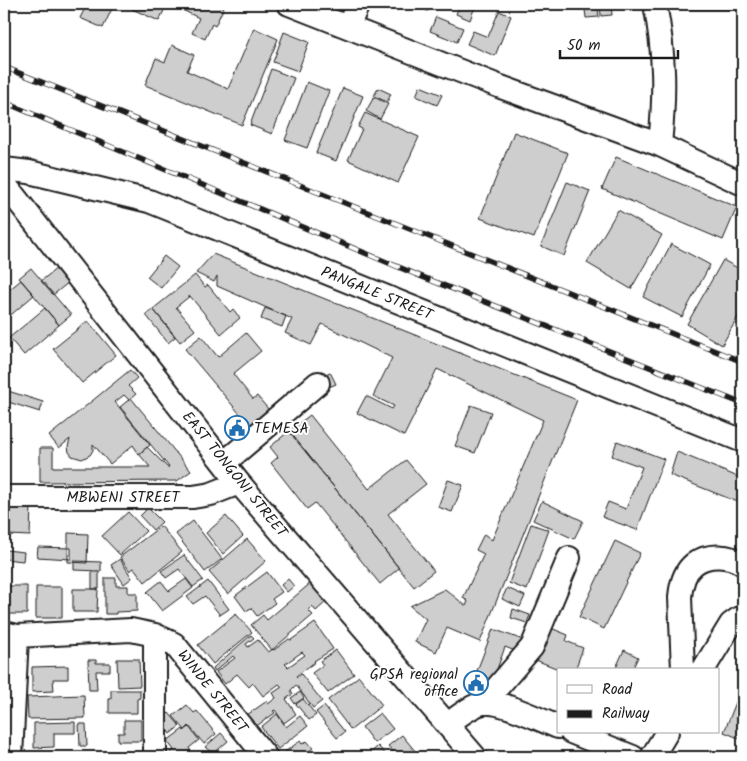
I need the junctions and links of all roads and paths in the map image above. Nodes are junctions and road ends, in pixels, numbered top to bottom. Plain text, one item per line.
1 (289, 4) edge
2 (358, 4) edge
3 (655, 4) edge
4 (669, 4) edge
5 (348, 27) junction
6 (661, 34) junction
7 (660, 145) junction
8 (4, 169) edge
9 (4, 183) edge
10 (743, 184) edge
11 (318, 383) dead end
12 (743, 441) edge
13 (224, 463) junction
14 (239, 483) junction
15 (4, 497) edge
16 (569, 558) dead end
17 (743, 564) edge
18 (743, 618) edge
19 (11, 634) edge
20 (155, 634) junction
21 (683, 668) edge
22 (704, 668) edge
23 (484, 703) junction
24 (448, 724) junction
25 (557, 727) edge
26 (576, 734) edge
27 (666, 734) edge
28 (12, 757) edge
29 (155, 757) edge
30 (266, 757) edge
31 (475, 757) edge
32 (633, 757) edge
33 (652, 757) edge

1 - 5 street
2 - 5 street
3 - 6 street
4 - 6 street
5 - 7 street
6 - 7 street
7 - 10 street
8 - 12 street, PANGALE STREET
9 - 13 street, EAST TONGONI STREET
11 - 13 street
13 - 14 street, EAST TONGONI STREET
14 - 15 street, MBWENI STREET
14 - 24 street, EAST TONGONI STREET
16 - 23 street
17 - 21 street
18 - 22 street
19 - 20 street, WINDE STREET
19 - 28 street
20 - 29 street
20 - 30 street, WINDE STREET
23 - 24 street
23 - 25 street
24 - 31 street, EAST TONGONI STREET
26 - 32 street
27 - 33 street

